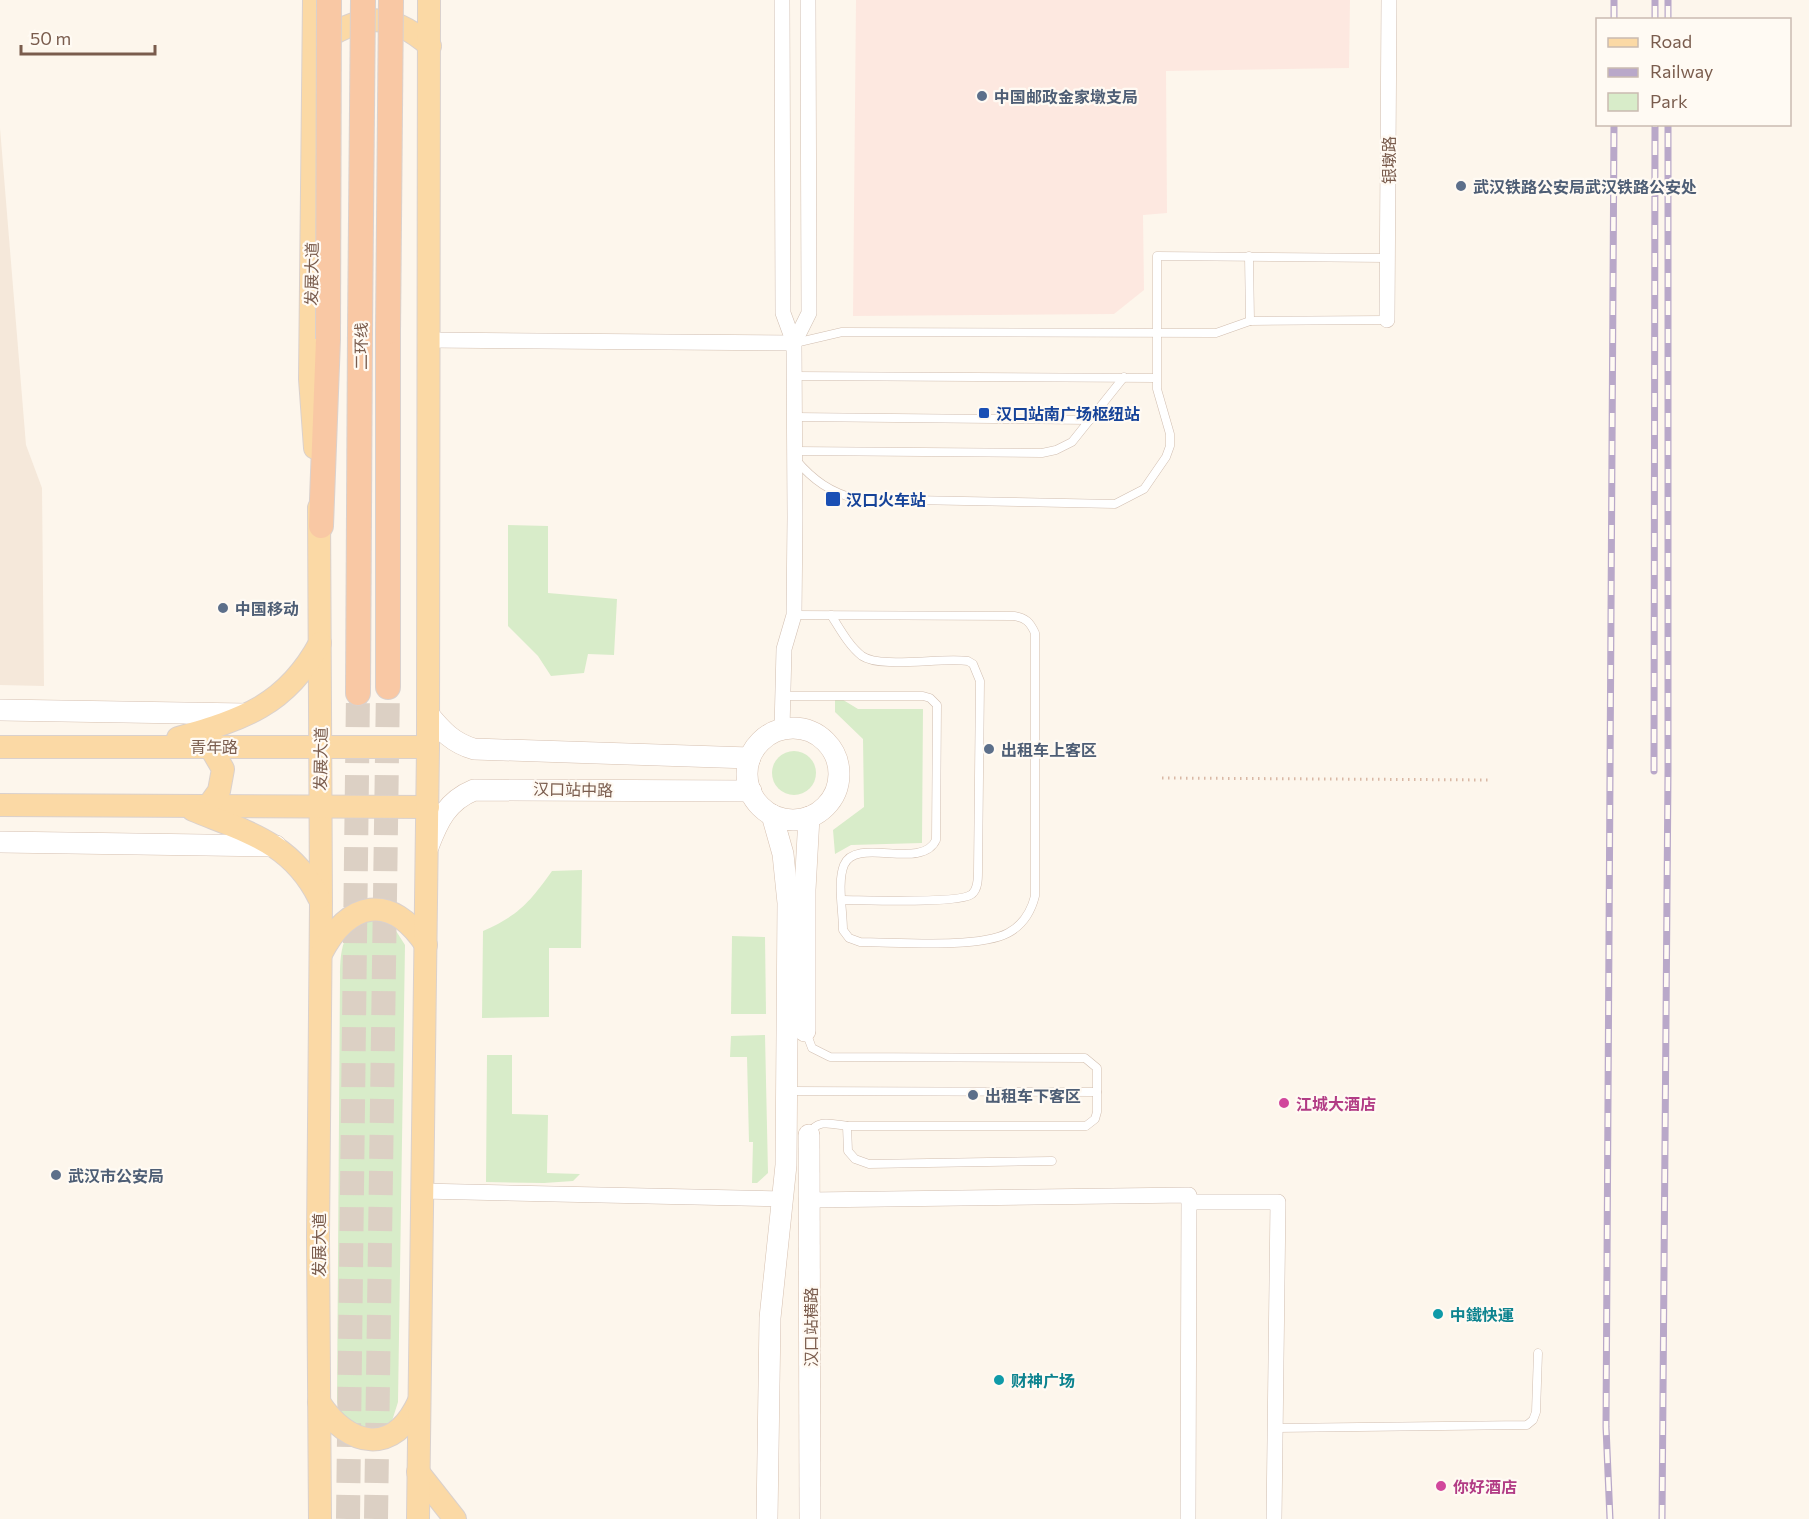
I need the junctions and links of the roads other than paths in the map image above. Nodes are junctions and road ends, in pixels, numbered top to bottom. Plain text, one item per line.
1 (314, 0) edge
2 (329, 0) edge
3 (363, 0) edge
4 (391, 0) edge
5 (429, 0) edge
6 (782, 0) edge
7 (808, 0) edge
8 (1389, 0) edge
9 (313, 45) junction
10 (430, 46) junction
11 (1249, 256) junction
12 (1387, 258) junction
13 (1387, 320) joint
14 (1250, 321) junction
15 (1156, 333) junction
16 (430, 340) junction
17 (794, 343) junction
18 (794, 376) junction
19 (1124, 377) junction
20 (1156, 378) junction
21 (795, 417) junction
22 (1090, 420) junction
23 (795, 455) junction
24 (321, 526) junction
25 (794, 615) junction
26 (831, 615) junction
27 (321, 642) junction
28 (388, 687) tunnel mouth
29 (358, 693) tunnel mouth
30 (783, 696) junction
31 (0, 710) edge
32 (247, 714) junction
33 (428, 714) junction
34 (782, 729) junction
35 (6, 745) edge
36 (209, 745) junction
37 (321, 746) junction
38 (147, 747) junction
39 (428, 747) junction
40 (750, 758) junction
41 (751, 791) junction
42 (181, 805) junction
43 (6, 806) edge
44 (209, 806) junction
45 (320, 806) junction
46 (428, 807) junction
47 (772, 814) junction
48 (809, 817) junction
49 (0, 842) edge
50 (276, 846) junction
51 (427, 848) junction
52 (843, 900) junction
53 (321, 903) junction
54 (426, 945) junction
55 (320, 955) junction
56 (805, 1031) joint
57 (786, 1091) junction
58 (1097, 1092) junction
59 (846, 1126) junction
60 (810, 1135) joint
61 (1052, 1161) dead end
62 (421, 1191) junction
63 (783, 1199) junction
64 (810, 1200) junction
65 (1189, 1202) junction
66 (1538, 1353) dead end
67 (419, 1401) junction
68 (319, 1402) junction
69 (1276, 1428) junction
70 (418, 1472) junction
71 (320, 1519) edge
72 (417, 1519) edge
73 (455, 1519) edge
74 (767, 1519) edge
75 (810, 1519) edge
76 (1188, 1519) edge
77 (1274, 1519) edge

1 - 9 main road, 发展大道
2 - 24 highway, bridge
3 - 29 highway, 二环线, bridge
4 - 28 highway, 二环线, bridge
5 - 10 main road
6 - 17 street
7 - 17 street
8 - 12 street, 银墩路
9 - 10 main road
9 - 24 main road, 发展大道
10 - 16 main road
11 - 12 lane
11 - 14 lane
11 - 15 lane
12 - 13 street, 银墩路
13 - 14 lane
14 - 15 lane
15 - 17 lane
15 - 20 lane
16 - 17 street
16 - 33 main road
17 - 18 street
18 - 19 lane
18 - 21 street
19 - 20 lane
19 - 22 lane
20 - 23 lane
21 - 22 lane
21 - 23 street
22 - 23 lane
23 - 25 street
24 - 27 main road, 发展大道
25 - 26 lane
25 - 30 street
26 - 52 lane
26 - 52 lane
27 - 32 main road
27 - 37 main road, 发展大道
30 - 34 street
30 - 52 lane
31 - 32 main road, 青年路
32 - 38 main road
33 - 39 main road
33 - 40 main road, 汉口站中路
34 - 40 main road
34 - 48 main road
35 - 38 main road, 青年路
36 - 37 main road, 青年路
36 - 38 main road, 青年路
36 - 44 main road
37 - 39 main road, 青年路
37 - 45 main road, 发展大道
39 - 46 main road
40 - 41 main road
41 - 47 main road
41 - 51 main road, 汉口站中路
42 - 43 main road
42 - 44 main road
42 - 50 main road
44 - 45 main road
45 - 46 main road
45 - 53 main road, 发展大道
46 - 51 main road
47 - 48 main road
47 - 57 main road
48 - 56 main road
49 - 50 main road
50 - 53 main road
51 - 54 main road
53 - 55 main road, 发展大道
54 - 55 main road
54 - 62 main road
55 - 68 main road, 发展大道
56 - 58 lane
57 - 58 lane
57 - 63 main road
58 - 59 lane
59 - 60 lane
59 - 61 lane
60 - 64 main road, 汉口站横路
62 - 63 street
62 - 67 main road
63 - 74 main road
64 - 65 street
64 - 75 main road, 汉口站横路
65 - 69 street
65 - 76 street
66 - 69 lane
67 - 68 main road
67 - 70 main road
68 - 71 main road, 发展大道
69 - 77 street
70 - 72 main road
70 - 73 main road

